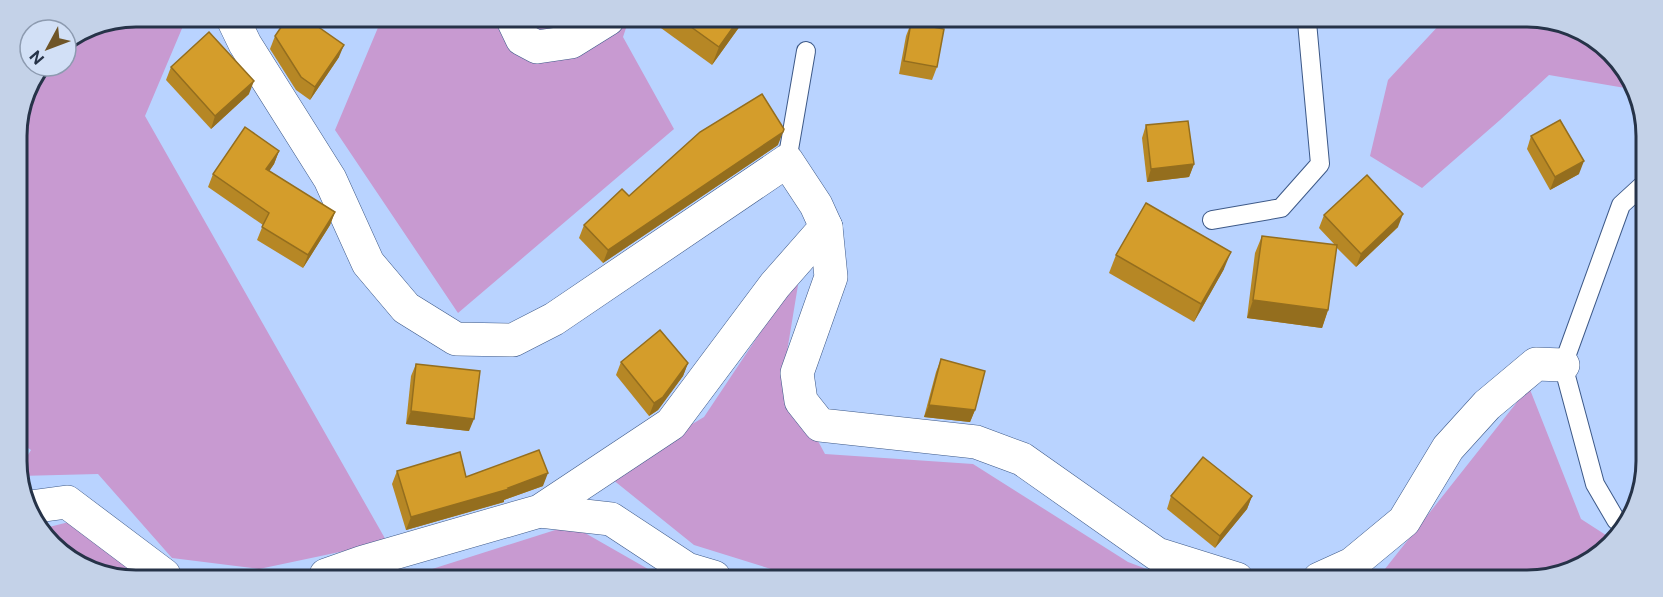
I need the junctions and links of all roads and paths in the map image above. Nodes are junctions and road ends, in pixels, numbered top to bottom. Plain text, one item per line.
1 (237, 27) edge
2 (516, 27) edge
3 (595, 27) edge
4 (1307, 27) edge
5 (806, 51) dead end
6 (787, 161) junction
7 (1636, 191) edge
8 (1212, 220) dead end
9 (826, 227) junction
10 (1563, 365) junction
11 (37, 506) edge
12 (540, 511) junction
13 (1618, 522) edge
14 (159, 570) edge
15 (340, 570) edge
16 (690, 570) edge
17 (1208, 570) edge
18 (1338, 570) edge

1 - 6 street
2 - 3 street
4 - 8 lane
5 - 6 lane
6 - 9 street
7 - 10 lane
9 - 12 street
9 - 17 street
10 - 13 lane
10 - 18 street
11 - 14 street
12 - 15 street
12 - 16 street

